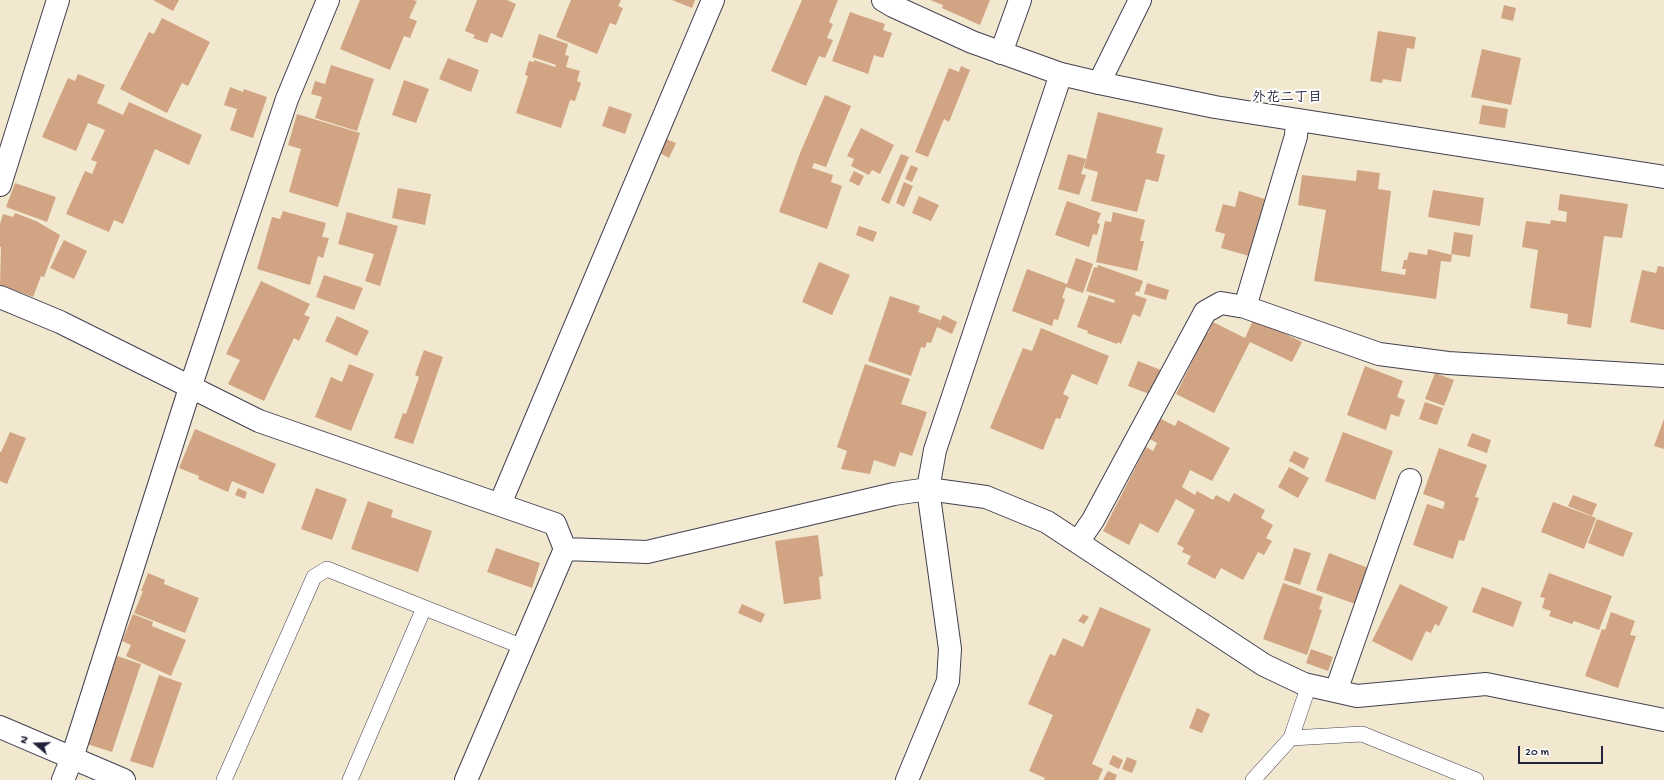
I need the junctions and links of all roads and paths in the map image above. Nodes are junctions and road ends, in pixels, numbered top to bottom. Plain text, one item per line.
1 (58, 0) edge
2 (328, 0) edge
3 (712, 0) edge
4 (883, 0) edge
5 (1020, 0) edge
6 (1140, 0) edge
7 (1001, 53) junction
8 (1061, 74) junction
9 (1099, 83) junction
10 (1297, 120) junction
11 (1664, 177) edge
12 (0, 185) edge
13 (0, 297) edge
14 (1245, 307) junction
15 (1664, 376) edge
16 (190, 388) junction
17 (1410, 480) dead end
18 (928, 489) junction
19 (500, 504) junction
20 (1078, 542) junction
21 (565, 549) junction
22 (424, 608) junction
23 (523, 647) junction
24 (1309, 685) junction
25 (1336, 691) junction
26 (1664, 720) edge
27 (0, 727) edge
28 (1291, 738) junction
29 (72, 758) junction
30 (63, 780) edge
31 (124, 780) edge
32 (224, 780) edge
33 (350, 780) edge
34 (466, 780) edge
35 (907, 780) edge
36 (1253, 780) edge
37 (1476, 780) edge

1 - 12 street
2 - 16 street
3 - 19 street
4 - 7 street
5 - 7 street
6 - 9 street
7 - 8 street
8 - 9 street
8 - 18 street
9 - 10 street
10 - 11 street
10 - 14 street
13 - 16 street
14 - 15 street
14 - 20 street
16 - 19 street
16 - 29 street
17 - 25 street
18 - 20 street
18 - 21 street
18 - 35 street
19 - 21 street
20 - 24 street
21 - 23 street
22 - 23 lane
22 - 32 lane
22 - 33 lane
23 - 34 street
24 - 25 street
24 - 28 lane
25 - 26 street
27 - 29 street
28 - 36 lane
28 - 37 lane
29 - 30 street
29 - 31 street

